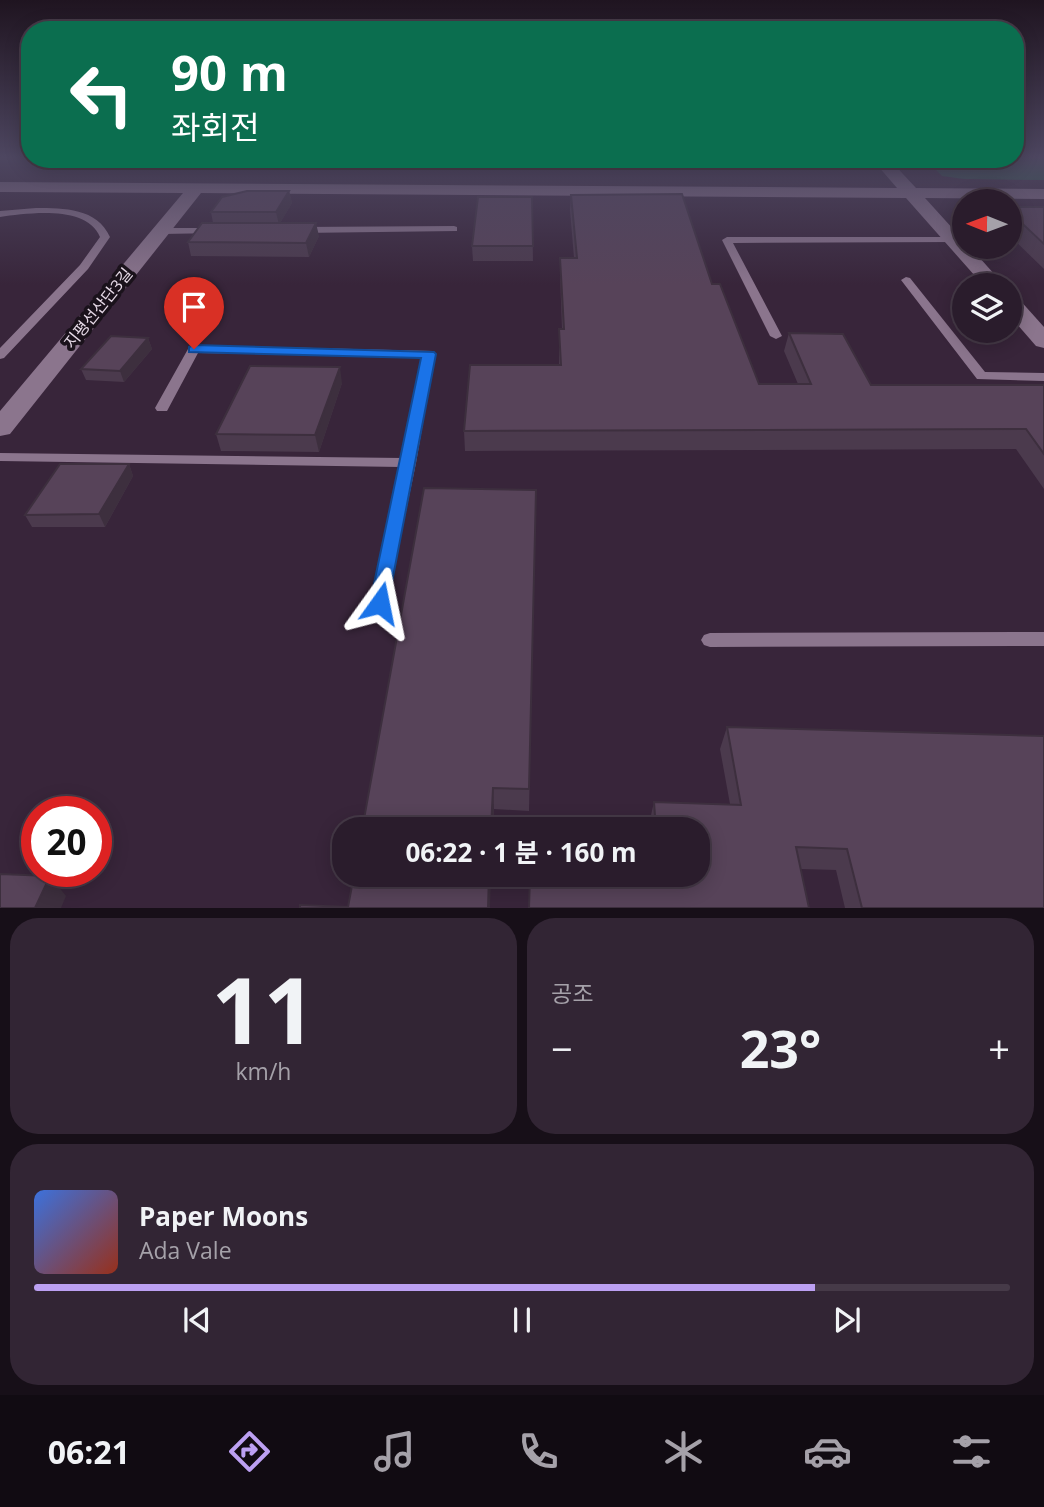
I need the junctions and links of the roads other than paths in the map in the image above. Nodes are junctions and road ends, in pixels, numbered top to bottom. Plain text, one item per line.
1 (187, 200) edge
2 (918, 200) edge
3 (0, 214) edge
4 (454, 229) dead end
5 (286, 230) edge
6 (161, 231) junction
7 (231, 231) edge
8 (952, 239) edge
9 (952, 240) edge
10 (970, 259) edge
11 (983, 273) edge
12 (906, 280) dead end
13 (1022, 316) edge
14 (776, 336) dead end
15 (1044, 341) edge
16 (0, 355) edge
17 (1044, 377) edge
18 (162, 408) dead end
19 (0, 428) edge
20 (0, 457) edge
21 (410, 463) junction
22 (380, 603) dead end
23 (1044, 639) edge
24 (710, 640) dead end

1 - 6 street, 지평선산단3길
2 - 8 street
3 - 16 lane
4 - 5 lane
6 - 7 lane
6 - 19 street, 지평선산단3길
9 - 14 lane
10 - 11 street
12 - 17 lane
13 - 15 street
18 - 21 lane
20 - 21 lane
21 - 22 lane
23 - 24 lane

